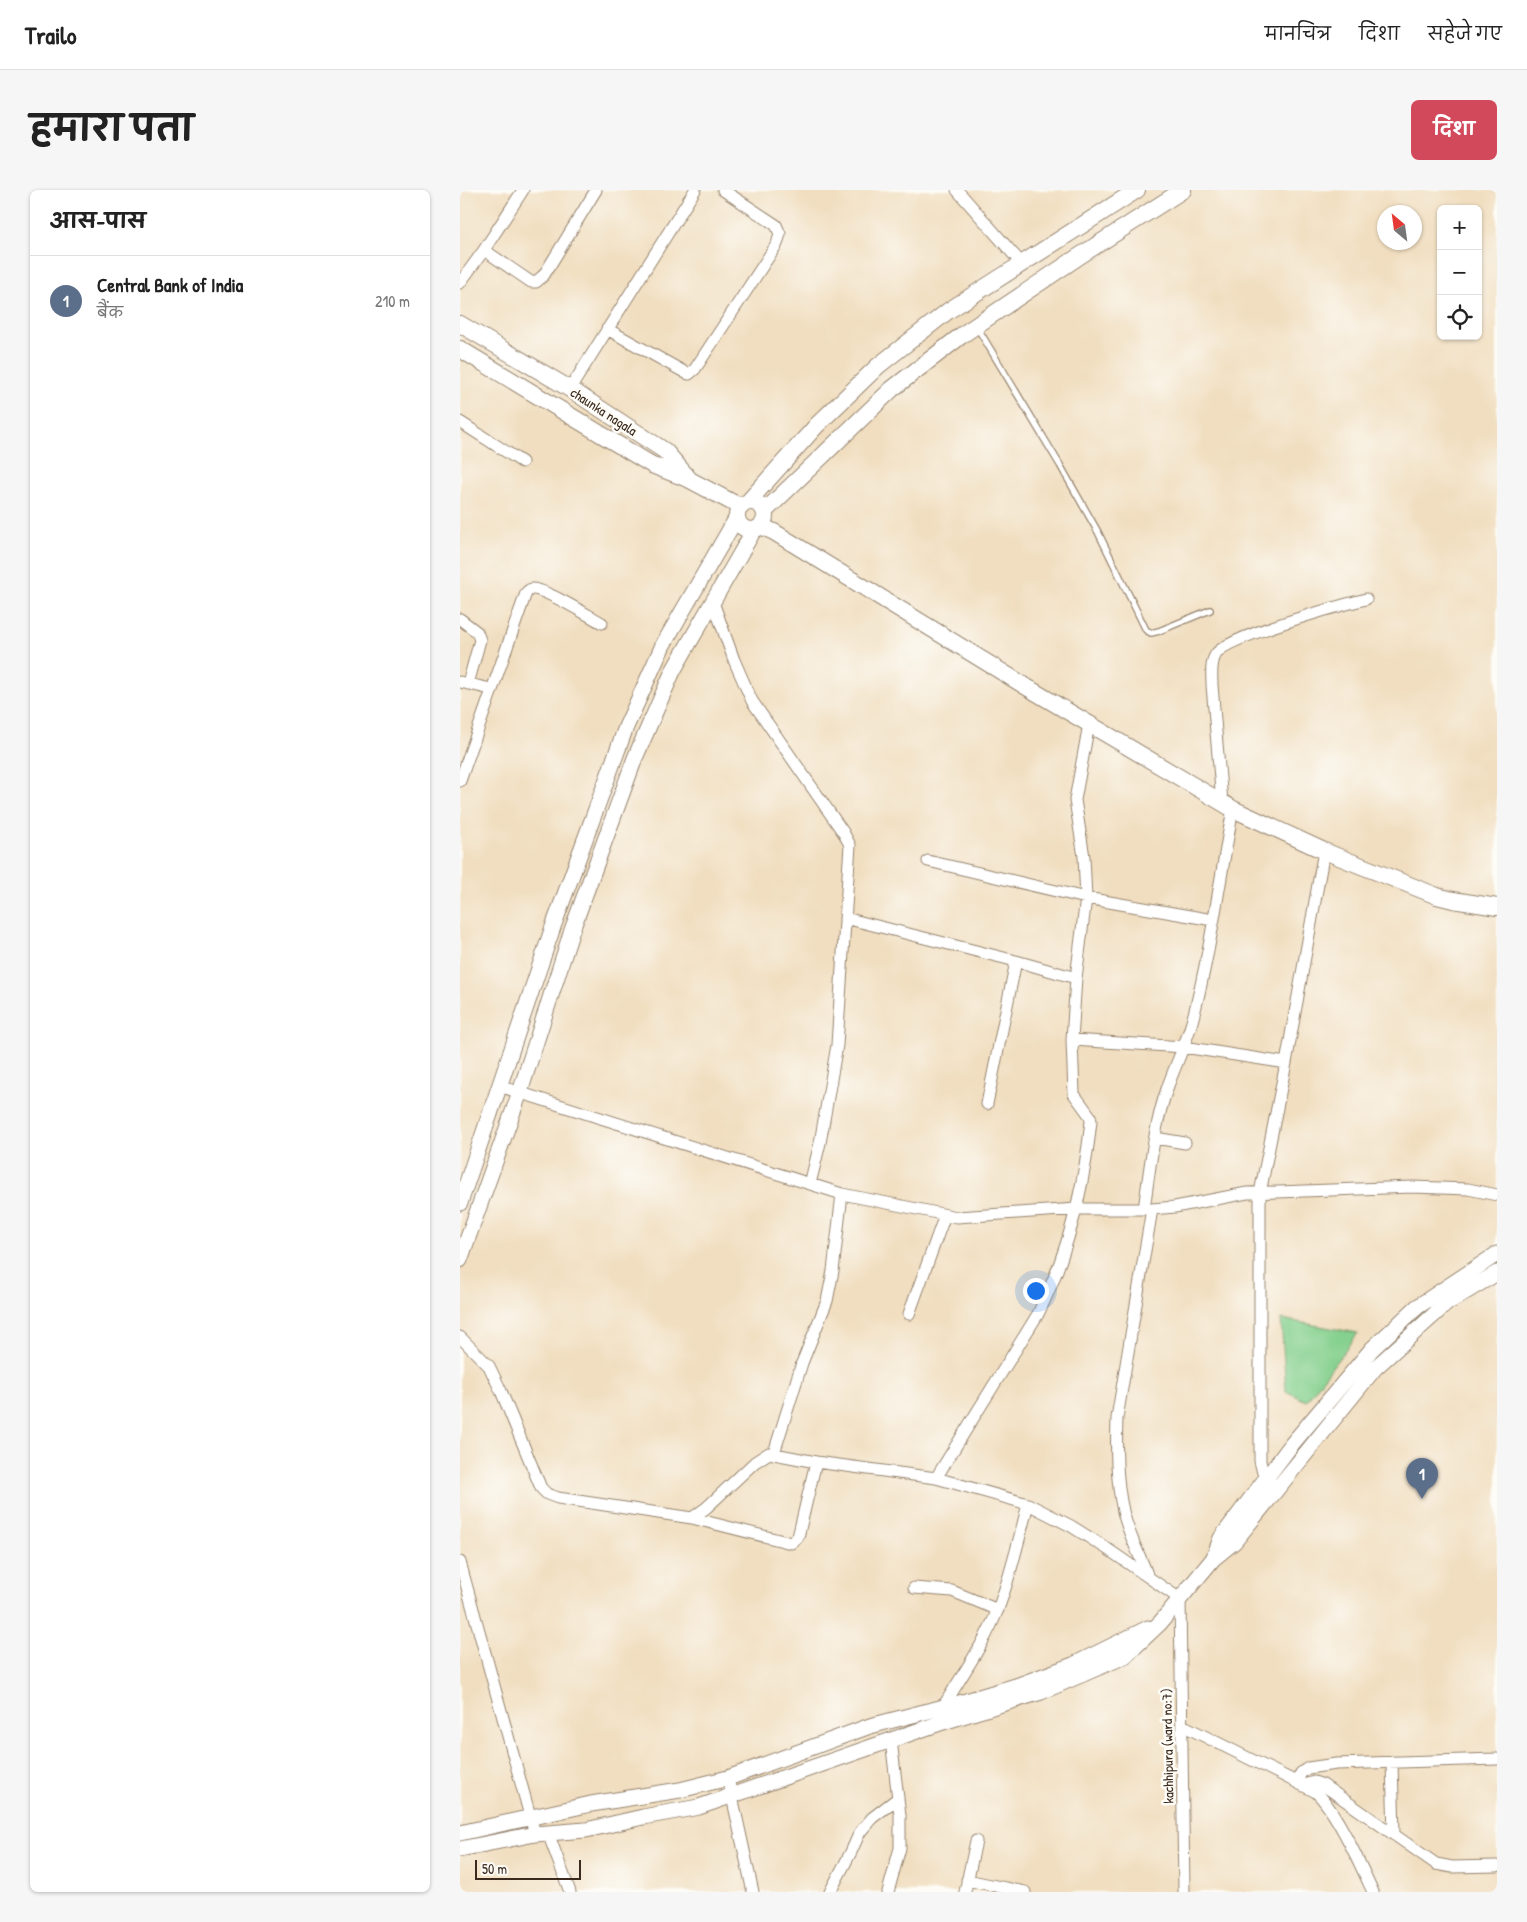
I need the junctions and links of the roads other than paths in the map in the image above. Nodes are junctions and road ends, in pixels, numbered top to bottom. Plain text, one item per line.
1 (523, 190) edge
2 (596, 190) edge
3 (695, 190) edge
4 (722, 190) edge
5 (957, 190) edge
6 (1136, 190) edge
7 (1183, 190) edge
8 (484, 250) junction
9 (1022, 264) junction
10 (460, 283) edge
11 (460, 324) edge
12 (976, 326) junction
13 (607, 329) junction
14 (460, 349) edge
15 (570, 389) junction
16 (460, 422) edge
17 (522, 462) dead end
18 (690, 480) junction
19 (742, 509) junction
20 (760, 522) junction
21 (1366, 598) dead end
22 (713, 602) junction
23 (1210, 610) dead end
24 (460, 619) edge
25 (602, 623) dead end
26 (464, 683) edge
27 (491, 689) junction
28 (1089, 724) junction
29 (460, 781) edge
30 (1228, 806) junction
31 (1324, 851) junction
32 (928, 861) dead end
33 (1086, 898) junction
34 (1497, 907) edge
35 (845, 918) junction
36 (1213, 920) junction
37 (1016, 961) junction
38 (1076, 978) junction
39 (1072, 1040) junction
40 (1184, 1046) junction
41 (1286, 1063) junction
42 (499, 1086) junction
43 (520, 1092) junction
44 (987, 1104) dead end
45 (1155, 1138) junction
46 (1185, 1143) dead end
47 (810, 1184) junction
48 (1260, 1193) junction
49 (842, 1194) junction
50 (1497, 1194) edge
51 (460, 1203) edge
52 (1077, 1209) junction
53 (1148, 1209) junction
54 (945, 1215) junction
55 (462, 1251) edge
56 (1497, 1254) edge
57 (1497, 1273) edge
58 (909, 1314) dead end
59 (460, 1337) edge
60 (774, 1453) junction
61 (816, 1462) junction
62 (936, 1478) junction
63 (1272, 1483) junction
64 (1028, 1504) junction
65 (692, 1518) junction
66 (460, 1562) edge
67 (1149, 1577) junction
68 (914, 1588) dead end
69 (1180, 1599) junction
70 (998, 1610) junction
71 (943, 1714) junction
72 (1182, 1725) junction
73 (891, 1740) junction
74 (1497, 1759) edge
75 (1392, 1762) junction
76 (728, 1778) junction
77 (1300, 1783) junction
78 (732, 1796) junction
79 (898, 1798) junction
80 (530, 1817) junction
81 (460, 1833) edge
82 (541, 1833) junction
83 (1394, 1835) junction
84 (976, 1841) dead end
85 (460, 1849) edge
86 (1497, 1866) edge
87 (967, 1880) junction
88 (570, 1892) edge
89 (753, 1892) edge
90 (830, 1892) edge
91 (888, 1892) edge
92 (965, 1892) edge
93 (1025, 1892) edge
94 (1184, 1892) edge
95 (1373, 1892) edge

1 - 8 street
2 - 8 street
3 - 13 street
4 - 13 street
5 - 9 street
6 - 9 main road
7 - 12 main road
8 - 10 street
9 - 19 main road
11 - 15 main road, chaunka nagala
12 - 20 main road
12 - 23 lane
13 - 15 street
14 - 18 main road
15 - 18 main road, chaunka nagala
16 - 17 street
18 - 19 main road, chaunka nagala
19 - 20 main road
19 - 20 main road
19 - 42 street
20 - 22 street
20 - 28 main road
21 - 30 street
22 - 35 street
22 - 43 street
24 - 26 street
25 - 27 street
26 - 27 street
27 - 29 street
28 - 30 main road
28 - 33 street
30 - 31 main road
30 - 36 street
31 - 34 main road
31 - 41 street
32 - 33 street
33 - 36 street
33 - 38 street
35 - 37 street
35 - 47 street
36 - 40 street
37 - 38 street
37 - 44 street
38 - 39 street
39 - 40 street
39 - 52 street
40 - 41 street
40 - 45 street
41 - 48 street
42 - 43 street
42 - 51 street
43 - 47 street
43 - 55 street
45 - 46 street
45 - 53 street
47 - 49 street
48 - 50 street
48 - 53 street
48 - 63 street
49 - 54 street
49 - 60 street
52 - 53 street
52 - 54 street
52 - 62 street
53 - 67 street
54 - 58 street
56 - 63 street
57 - 63 street
59 - 65 street
60 - 61 street
60 - 65 street
61 - 62 street
61 - 65 street
62 - 64 street
63 - 69 street
64 - 67 street
64 - 70 street
66 - 80 street
67 - 69 street
68 - 70 street
69 - 71 street
69 - 72 street, kachhipura (ward no:7)
70 - 71 street
71 - 73 street
71 - 76 street
72 - 77 street
72 - 94 street, kachhipura (ward no:7)
73 - 78 street
73 - 79 street
74 - 75 street
75 - 77 street
75 - 83 street
76 - 78 street
76 - 80 street
77 - 83 street
77 - 95 street
78 - 82 street
78 - 89 street
79 - 90 street
79 - 91 street
80 - 81 street
80 - 82 street
82 - 85 street
82 - 88 street
83 - 86 street
84 - 87 street
87 - 92 street
87 - 93 street

